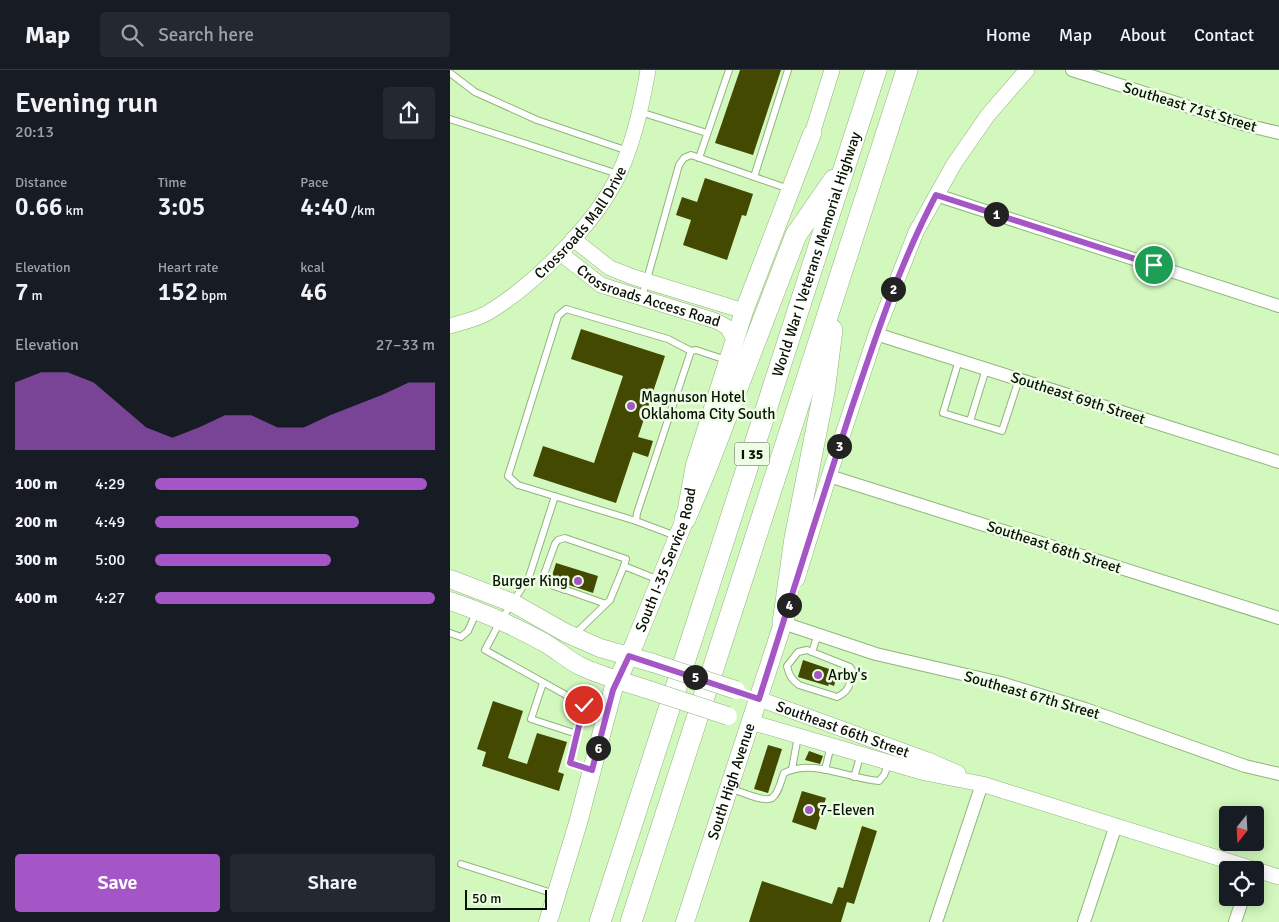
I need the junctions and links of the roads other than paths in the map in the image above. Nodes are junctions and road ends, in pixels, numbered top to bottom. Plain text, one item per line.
1 (648, 70) edge
2 (728, 70) edge
3 (788, 70) edge
4 (832, 70) edge
5 (876, 70) edge
6 (907, 70) edge
7 (1028, 70) edge
8 (1072, 70) edge
9 (450, 73) edge
10 (640, 112) junction
11 (450, 119) edge
12 (1279, 133) edge
13 (707, 134) junction
14 (812, 134) joint
15 (628, 151) junction
16 (699, 158) junction
17 (848, 159) junction
18 (619, 175) junction
19 (754, 177) junction
20 (791, 189) junction
21 (936, 195) junction
22 (573, 239) junction
23 (560, 253) junction
24 (839, 280) junction
25 (647, 281) junction
26 (642, 299) junction
27 (1279, 306) edge
28 (744, 311) junction
29 (450, 326) edge
30 (876, 334) junction
31 (735, 340) junction
32 (691, 351) junction
33 (959, 360) junction
34 (728, 361) junction
35 (986, 369) junction
36 (1018, 379) junction
37 (970, 421) junction
38 (1279, 462) edge
39 (829, 476) junction
40 (555, 496) junction
41 (636, 521) junction
42 (681, 528) junction
43 (624, 566) junction
44 (450, 579) edge
45 (660, 580) junction
46 (450, 600) edge
47 (512, 603) junction
48 (606, 604) junction
49 (477, 610) junction
50 (1279, 618) edge
51 (501, 620) junction
52 (783, 623) junction
53 (450, 633) edge
54 (818, 634) junction
55 (573, 636) junction
56 (812, 652) junction
57 (629, 656) junction
58 (779, 664) junction
59 (618, 680) junction
60 (543, 684) junction
61 (759, 699) junction
62 (750, 722) junction
63 (577, 734) junction
64 (798, 736) junction
65 (831, 745) junction
66 (861, 754) junction
67 (889, 762) junction
68 (792, 769) junction
69 (592, 770) junction
70 (825, 770) junction
71 (1279, 774) edge
72 (854, 777) junction
73 (982, 784) junction
74 (729, 788) junction
75 (1116, 825) junction
76 (1227, 861) edge
77 (461, 864) dead end
78 (1264, 873) edge
79 (1279, 877) edge
80 (556, 895) junction
81 (1240, 906) edge
82 (548, 922) edge
83 (600, 922) edge
84 (631, 922) edge
85 (685, 922) edge
86 (936, 922) edge
87 (1084, 922) edge
88 (1235, 922) edge

1 - 10 street, Crossroads Mall Drive
2 - 13 lane
3 - 19 lane
4 - 14 street
5 - 17 highway, World War I Veterans Memorial Highway / I 35
6 - 24 highway, World War I Veterans Memorial Highway / I 35
7 - 21 street, South High Avenue
8 - 12 street, Southeast 71st Street
9 - 15 lane
10 - 13 lane
10 - 15 street, Crossroads Mall Drive
11 - 18 lane
13 - 16 lane
14 - 20 main road, South I-35 Service Road
15 - 18 street, Crossroads Mall Drive
16 - 19 lane
16 - 25 lane
17 - 42 highway
17 - 83 highway, World War I Veterans Memorial Highway / I 35
18 - 22 street, Crossroads Mall Drive
19 - 20 lane
20 - 28 main road, South I-35 Service Road
21 - 27 street
21 - 30 street, South High Avenue
22 - 23 street, Crossroads Mall Drive
22 - 25 street, Crossroads Access Road
23 - 26 street, Crossroads Access Road
23 - 29 street, Crossroads Mall Drive
24 - 52 highway
24 - 84 highway, World War I Veterans Memorial Highway / I 35
25 - 26 lane
25 - 28 street, Crossroads Access Road
26 - 31 street, Crossroads Access Road
28 - 31 main road, South I-35 Service Road
30 - 33 street, Southeast 69th Street
30 - 39 street, South High Avenue
31 - 34 main road, South I-35 Service Road
32 - 34 lane
32 - 40 lane
32 - 41 lane
33 - 35 street, Southeast 69th Street
33 - 37 lane
34 - 42 main road, South I-35 Service Road
35 - 36 street, Southeast 69th Street
35 - 37 lane
36 - 37 lane
36 - 38 street, Southeast 69th Street
39 - 50 street, Southeast 68th Street
39 - 52 street, South High Avenue
40 - 41 lane
40 - 47 lane
41 - 42 lane
42 - 45 main road, South I-35 Service Road
43 - 45 lane
43 - 48 lane
43 - 48 lane
44 - 47 main road, Southeast 66th Street
45 - 57 main road, South I-35 Service Road
46 - 49 main road, Southeast 66th Street
47 - 51 lane
47 - 55 main road, Southeast 66th Street
48 - 55 lane
49 - 51 main road, Southeast 66th Street
49 - 53 lane
51 - 59 main road, Southeast 66th Street
51 - 60 lane
52 - 54 street, Southeast 67th Street
52 - 58 main road, South High Avenue
54 - 56 lane
54 - 71 street, Southeast 67th Street
55 - 57 main road, Southeast 66th Street
56 - 58 lane
56 - 58 lane
57 - 59 main road, South I-35 Service Road
57 - 61 main road, Southeast 66th Street, bridge
58 - 61 main road, South High Avenue
59 - 62 main road, Southeast 66th Street, bridge
59 - 69 main road, South I-35 Service Road
60 - 63 lane
60 - 63 lane
61 - 62 main road, South High Avenue
61 - 73 street, Southeast 66th Street
62 - 64 street, Southeast 66th Street
62 - 74 main road, South High Avenue
63 - 69 lane
64 - 65 street, Southeast 66th Street
64 - 68 lane
65 - 66 street, Southeast 66th Street
65 - 70 lane
66 - 67 street, Southeast 66th Street
66 - 72 lane
67 - 72 lane
67 - 73 street, Southeast 66th Street
68 - 70 lane
68 - 74 lane
69 - 80 main road, South I-35 Service Road
70 - 72 lane
73 - 75 street, Southeast 66th Street
73 - 86 street
74 - 85 main road, South High Avenue
75 - 76 street, Southeast 66th Street
75 - 87 street
77 - 80 lane
78 - 79 street, Southeast 66th Street
80 - 82 main road, South I-35 Service Road
81 - 88 street

